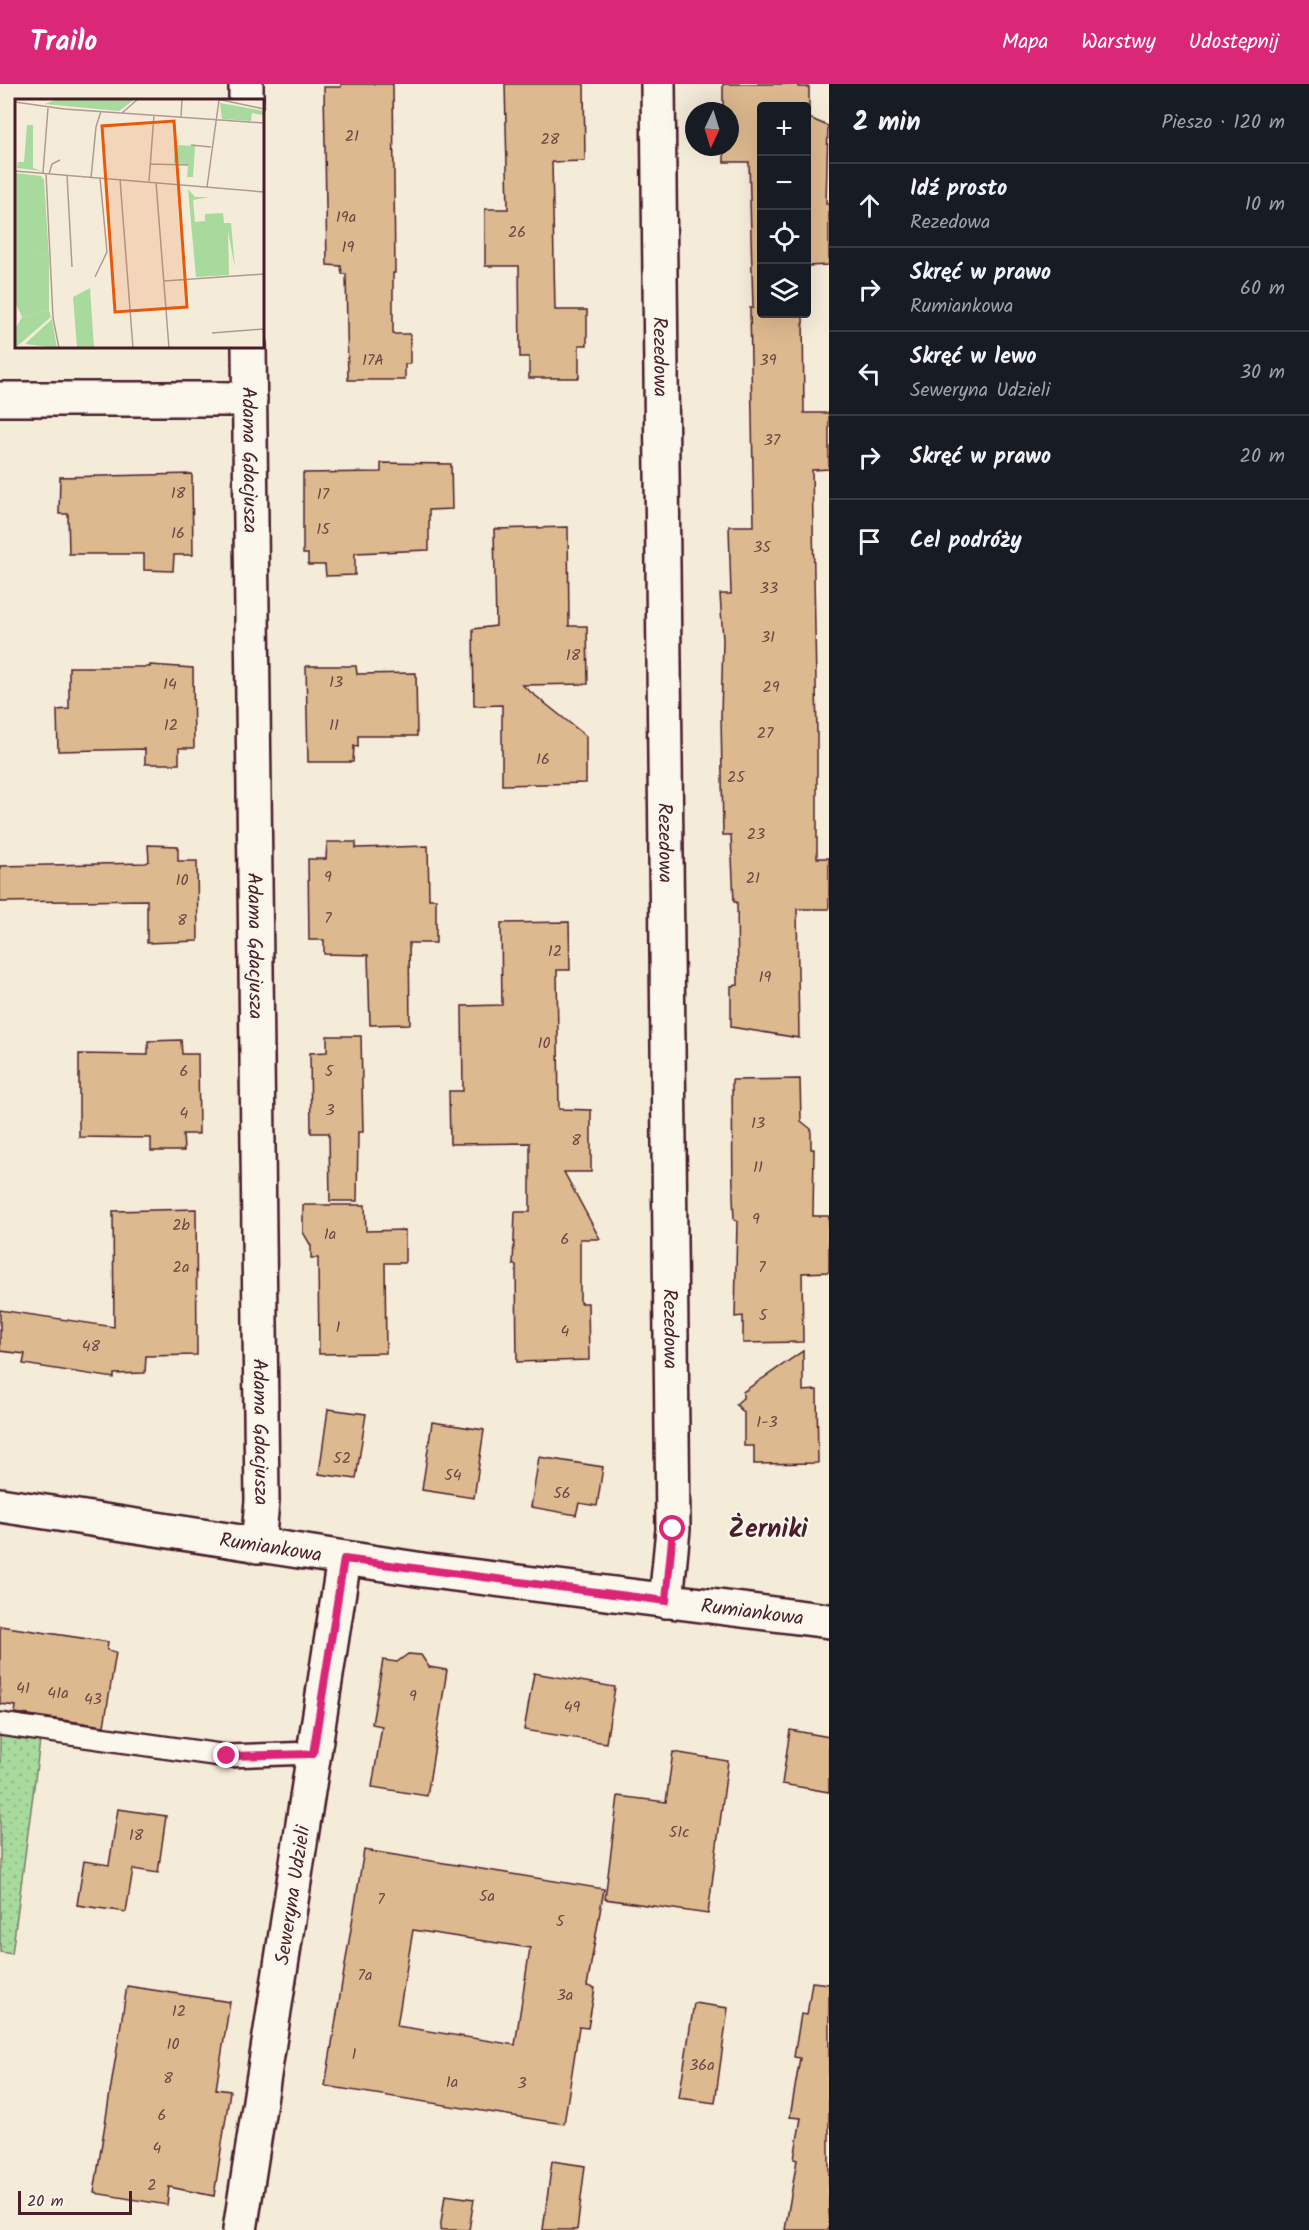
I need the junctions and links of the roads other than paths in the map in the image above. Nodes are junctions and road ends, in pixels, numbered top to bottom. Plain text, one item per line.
1 (658, 84) edge
2 (249, 348) edge
3 (0, 399) edge
4 (249, 399) junction
5 (0, 1505) edge
6 (258, 1546) junction
7 (344, 1559) junction
8 (666, 1601) junction
9 (829, 1621) edge
10 (0, 1724) edge
11 (313, 1754) junction
12 (240, 2230) edge

1 - 8 street, Rezedowa
2 - 4 street, Adama Gdacjusza
3 - 4 street
4 - 6 street, Adama Gdacjusza
5 - 6 street, Rumiankowa
6 - 7 street, Rumiankowa
7 - 8 street, Rumiankowa
7 - 11 street, Seweryna Udzieli
8 - 9 street, Rumiankowa
10 - 11 lane
11 - 12 street, Seweryna Udzieli

